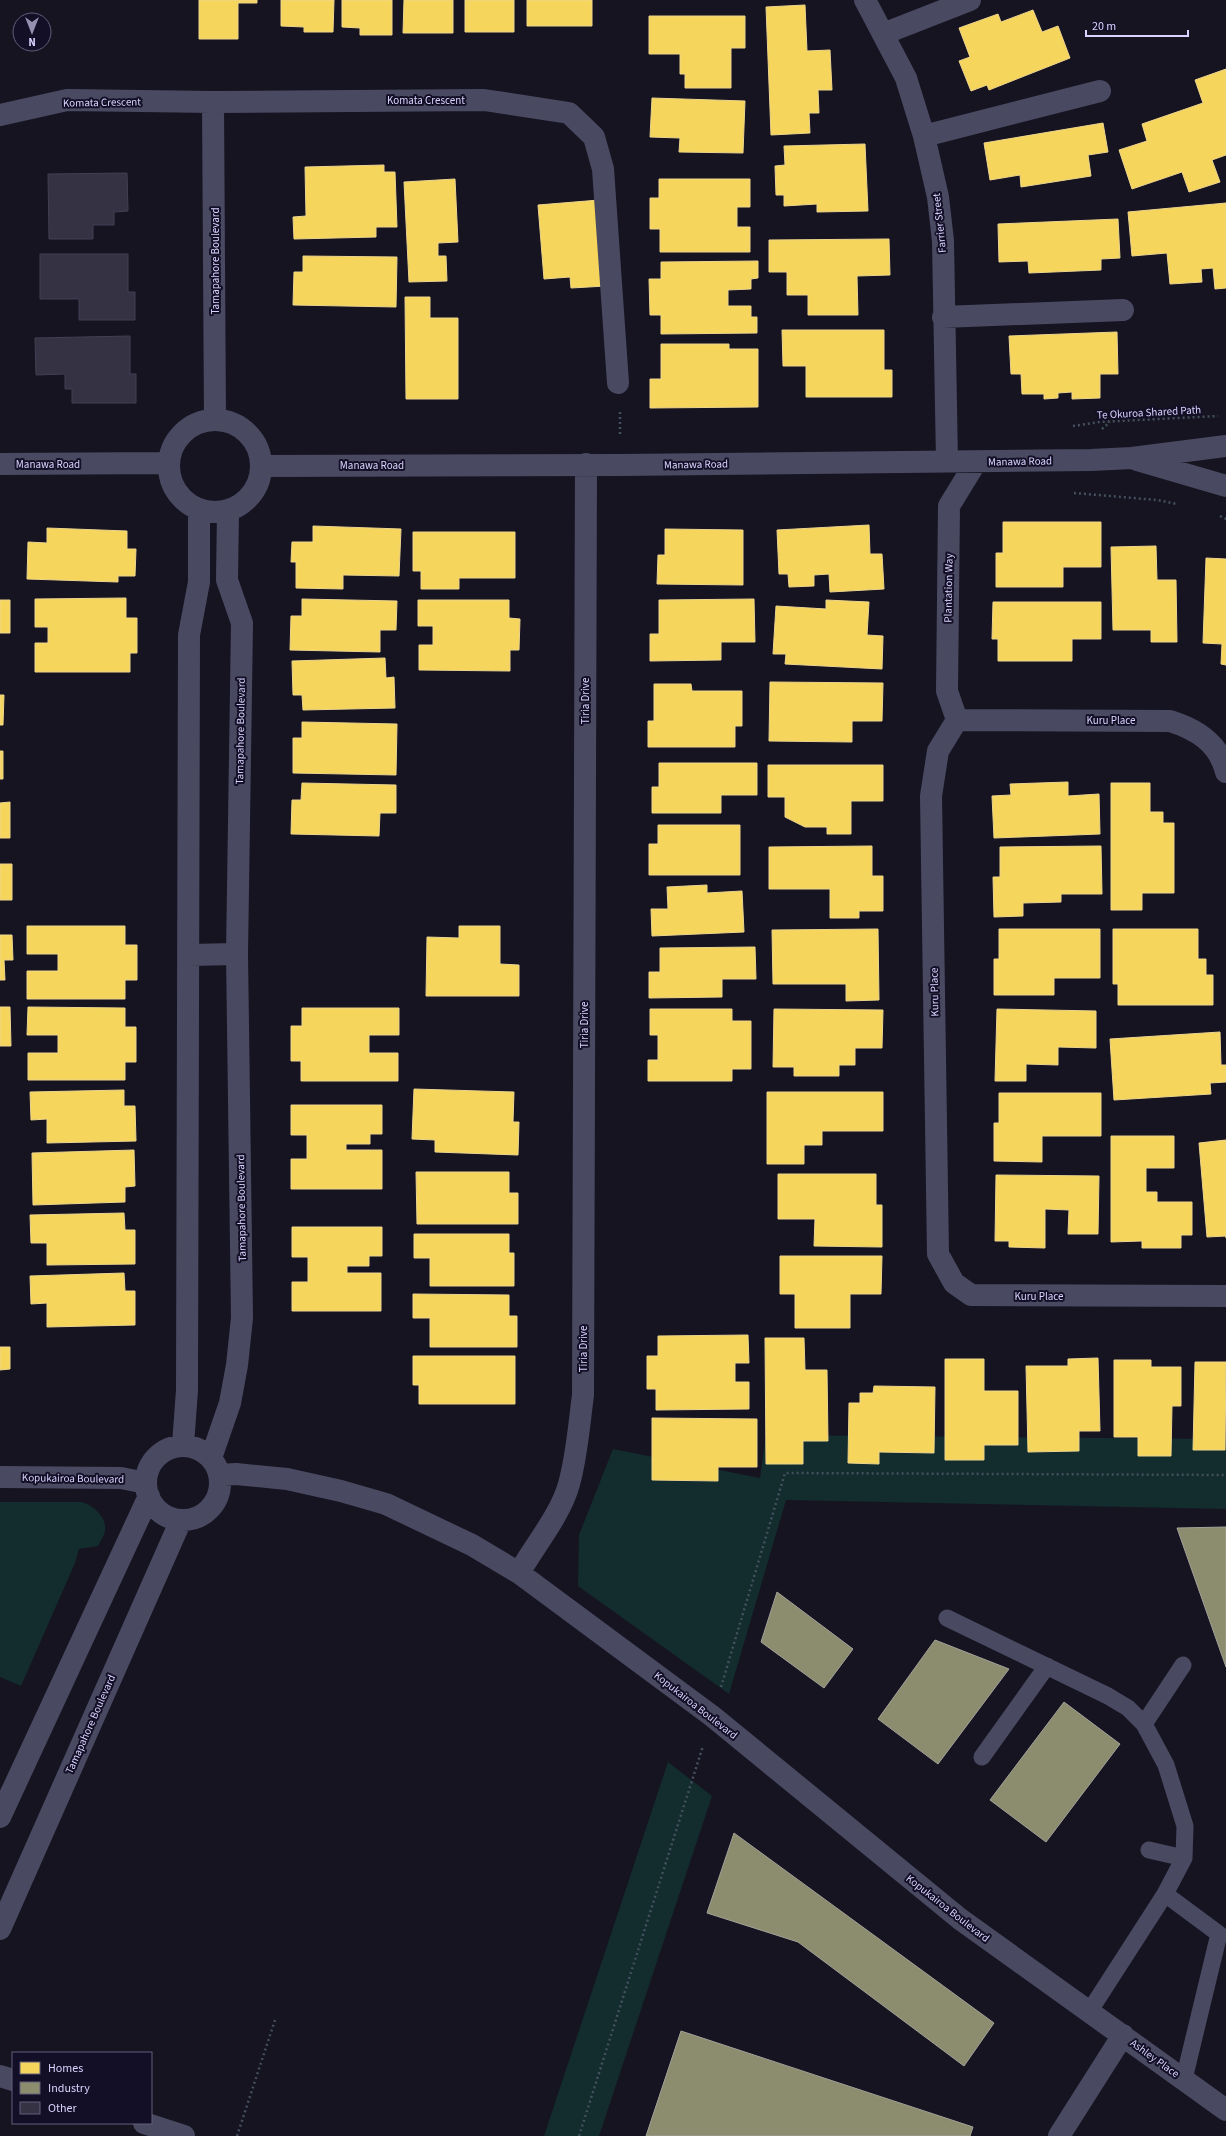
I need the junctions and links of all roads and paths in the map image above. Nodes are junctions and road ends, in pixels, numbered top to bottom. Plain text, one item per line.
1 (865, 0) edge
2 (970, 0) edge
3 (883, 34) junction
4 (1100, 91) dead end
5 (214, 102) junction
6 (0, 115) edge
7 (924, 136) junction
8 (1123, 310) dead end
9 (943, 317) junction
10 (618, 383) joint
11 (1225, 415) edge
12 (215, 420) junction
13 (1073, 426) dead end
14 (1226, 446) edge
15 (1132, 458) junction
16 (947, 461) junction
17 (976, 462) junction
18 (168, 463) junction
19 (0, 464) edge
20 (586, 464) junction
21 (620, 465) junction
22 (261, 466) junction
23 (1226, 486) edge
24 (1074, 493) dead end
25 (1179, 505) dead end
26 (199, 509) junction
27 (228, 510) junction
28 (1213, 513) dead end
29 (1226, 518) edge
30 (957, 720) junction
31 (1226, 772) edge
32 (237, 954) junction
33 (189, 955) junction
34 (1226, 1296) edge
35 (183, 1445) junction
36 (215, 1466) junction
37 (1226, 1475) edge
38 (0, 1477) edge
39 (147, 1490) junction
40 (181, 1520) junction
41 (519, 1573) junction
42 (947, 1618) dead end
43 (1183, 1665) dead end
44 (1047, 1666) junction
45 (712, 1716) junction
46 (1144, 1724) junction
47 (982, 1757) dead end
48 (0, 1817) edge
49 (1149, 1850) dead end
50 (1184, 1858) junction
51 (1165, 1894) junction
52 (2, 1920) edge
53 (1089, 2012) junction
54 (275, 2020) dead end
55 (1123, 2035) junction
56 (0, 2076) edge
57 (1184, 2079) junction
58 (12, 2080) edge
59 (1226, 2110) edge
60 (147, 2124) edge
61 (184, 2136) edge
62 (237, 2136) edge
63 (579, 2136) edge
64 (1059, 2136) edge

1 - 3 street, Farrier Street
2 - 3 street
3 - 7 street, Farrier Street
4 - 7 street
5 - 6 street, Komata Crescent
5 - 10 street, Komata Crescent
5 - 12 street, Tamapahore Boulevard
7 - 9 street, Farrier Street
8 - 9 street
9 - 16 street, Farrier Street
10 - 21 path
11 - 13 path, Te Okuroa Shared Path
12 - 18 street
12 - 22 street
14 - 15 street, Manawa Road
15 - 17 street, Manawa Road
15 - 23 street, Manawa Road
16 - 17 street, Manawa Road
16 - 21 street, Manawa Road
17 - 30 street, Plantation Way
18 - 19 street, Manawa Road
18 - 26 street
20 - 21 street, Manawa Road
20 - 22 street, Manawa Road
20 - 41 street, Tiria Drive
22 - 27 street
24 - 25 path
26 - 27 street
26 - 33 street
27 - 32 street, Tamapahore Boulevard
28 - 29 path
30 - 31 street, Kuru Place
30 - 34 street, Kuru Place
32 - 33 street
32 - 36 street, Tamapahore Boulevard
33 - 35 street
35 - 36 street
35 - 39 street
36 - 40 street
36 - 41 street, Kopukairoa Boulevard
37 - 45 path
38 - 39 street, Kopukairoa Boulevard
39 - 40 street
39 - 48 street
40 - 52 street, Tamapahore Boulevard
41 - 45 street, Kopukairoa Boulevard
42 - 44 lane
43 - 46 lane
44 - 46 lane
44 - 47 lane
45 - 53 street, Kopukairoa Boulevard
45 - 63 path
46 - 50 lane
49 - 50 lane
50 - 51 lane
51 - 53 lane
51 - 57 lane
53 - 55 street, Kopukairoa Boulevard
54 - 62 path
55 - 57 street, Ashley Place
55 - 64 street, Ashley Place
56 - 58 street
57 - 59 street, Ashley Place
60 - 61 street

